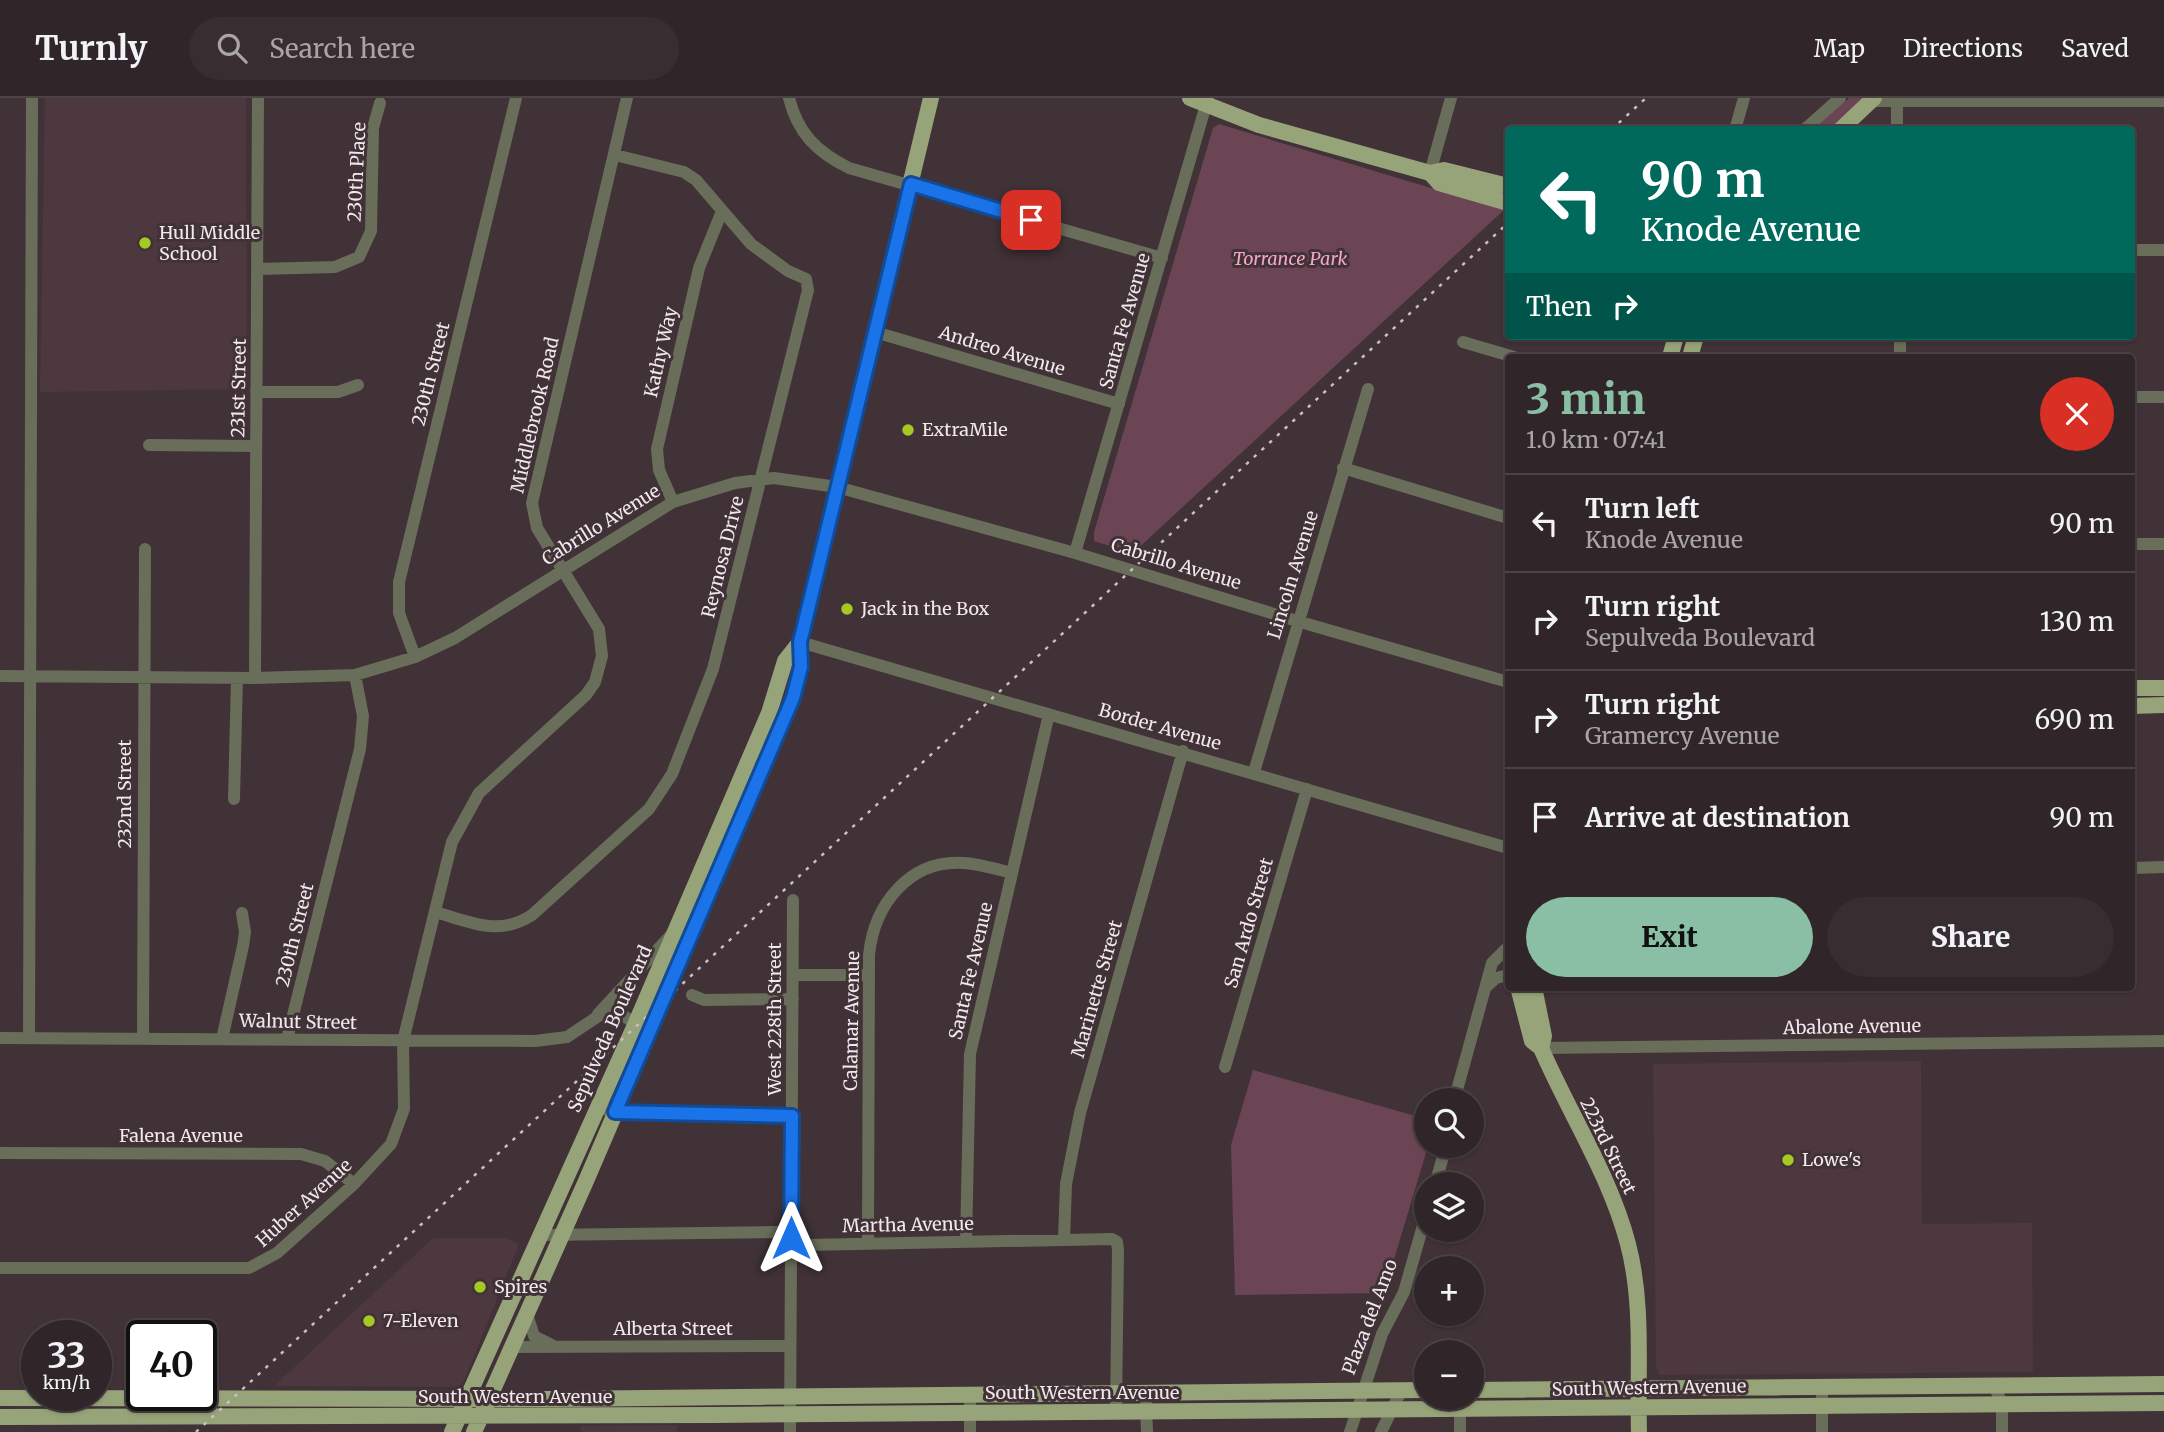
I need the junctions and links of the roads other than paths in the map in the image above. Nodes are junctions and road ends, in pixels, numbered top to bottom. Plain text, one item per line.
1 (32, 98) edge
2 (258, 98) edge
3 (516, 98) edge
4 (627, 98) edge
5 (789, 98) edge
6 (931, 98) edge
7 (1190, 98) edge
8 (1451, 98) edge
9 (1840, 98) edge
10 (1743, 99) edge
11 (1872, 99) edge
12 (1897, 99) edge
13 (2164, 101) edge
14 (1207, 102) edge
15 (380, 103) dead end
16 (1736, 126) edge
17 (1741, 126) edge
18 (1808, 126) edge
19 (1844, 126) edge
20 (1897, 126) edge
21 (614, 155) junction
22 (1430, 173) junction
23 (911, 184) junction
24 (1505, 185) edge
25 (1505, 202) edge
26 (722, 211) junction
27 (2135, 250) edge
28 (2164, 250) edge
29 (1161, 258) junction
30 (258, 268) junction
31 (875, 332) junction
32 (1463, 342) dead end
33 (1505, 354) edge
34 (358, 386) dead end
35 (1368, 389) dead end
36 (256, 392) junction
37 (2135, 397) edge
38 (2164, 397) edge
39 (1119, 404) junction
40 (149, 445) dead end
41 (255, 446) junction
42 (1343, 468) junction
43 (760, 479) junction
44 (837, 487) junction
45 (673, 502) junction
46 (1505, 517) edge
47 (2135, 544) edge
48 (2164, 544) edge
49 (145, 549) dead end
50 (1075, 553) junction
51 (563, 571) junction
52 (1297, 621) junction
53 (800, 642) junction
54 (415, 657) junction
55 (355, 675) junction
56 (0, 676) edge
57 (30, 677) junction
58 (142, 677) junction
59 (237, 678) junction
60 (255, 678) junction
61 (1505, 681) edge
62 (2135, 688) edge
63 (2164, 688) edge
64 (2164, 705) edge
65 (2135, 706) edge
66 (1048, 714) junction
67 (1183, 751) junction
68 (1254, 772) junction
69 (1307, 789) junction
70 (733, 795) junction
71 (234, 799) dead end
72 (750, 803) junction
73 (1505, 847) edge
74 (2164, 867) edge
75 (2135, 868) edge
76 (1012, 873) junction
77 (793, 900) dead end
78 (435, 912) junction
79 (242, 913) dead end
80 (671, 934) junction
81 (1505, 950) edge
82 (793, 975) junction
83 (869, 975) junction
84 (1505, 976) edge
85 (1487, 987) junction
86 (1519, 991) edge
87 (1535, 991) edge
88 (692, 995) dead end
89 (793, 999) junction
90 (591, 1022) junction
91 (642, 1028) junction
92 (0, 1038) edge
93 (29, 1038) junction
94 (143, 1038) junction
95 (222, 1039) junction
96 (287, 1039) junction
97 (403, 1041) junction
98 (2164, 1041) edge
99 (1541, 1048) junction
100 (1225, 1067) dead end
101 (1458, 1088) edge
102 (597, 1109) junction
103 (615, 1112) junction
104 (792, 1116) junction
105 (0, 1153) edge
106 (354, 1184) junction
107 (562, 1234) junction
108 (540, 1235) junction
109 (791, 1238) junction
110 (1064, 1239) junction
111 (967, 1242) junction
112 (1418, 1242) edge
113 (869, 1243) junction
114 (0, 1268) edge
115 (527, 1314) junction
116 (556, 1346) junction
117 (790, 1346) junction
118 (512, 1347) junction
119 (2164, 1384) edge
120 (1994, 1386) junction
121 (1638, 1388) junction
122 (1822, 1388) junction
123 (1414, 1390) edge
124 (1484, 1390) edge
125 (1362, 1391) junction
126 (1401, 1391) junction
127 (1116, 1395) junction
128 (970, 1396) junction
129 (733, 1397) junction
130 (791, 1397) junction
131 (0, 1398) edge
132 (467, 1399) junction
133 (489, 1399) junction
134 (2002, 1403) junction
135 (2164, 1403) edge
136 (1147, 1404) junction
137 (1484, 1404) edge
138 (1822, 1405) junction
139 (1414, 1407) edge
140 (1639, 1407) junction
141 (1392, 1409) junction
142 (1460, 1410) edge
143 (1356, 1411) junction
144 (1116, 1412) junction
145 (970, 1413) junction
146 (790, 1415) junction
147 (481, 1416) junction
148 (681, 1416) junction
149 (0, 1417) edge
150 (455, 1424) edge
151 (474, 1432) edge
152 (790, 1432) edge
153 (970, 1432) edge
154 (1147, 1432) edge
155 (1350, 1432) edge
156 (1381, 1432) edge
157 (1460, 1432) edge
158 (1639, 1432) edge
159 (1822, 1432) edge
160 (2003, 1432) edge

1 - 57 street
2 - 30 street, 231st Street
3 - 54 street, 230th Street
4 - 21 street, Middlebrook Road
5 - 23 street
6 - 23 main road, Sepulveda Boulevard
7 - 14 main road
8 - 22 street
9 - 18 street
10 - 16 street
10 - 17 street
11 - 12 street
11 - 19 main road
12 - 13 street
12 - 20 street
14 - 22 main road
14 - 29 street, Santa Fe Avenue
15 - 30 street, 230th Place
21 - 26 street, Reynosa Drive
21 - 51 street, Middlebrook Road
22 - 24 main road
22 - 25 main road
23 - 29 street
23 - 31 main road, Sepulveda Boulevard
26 - 43 street, Reynosa Drive
26 - 45 street, Kathy Way
27 - 28 street
29 - 39 street, Santa Fe Avenue
30 - 36 street, 231st Street
31 - 39 street, Andreo Avenue
31 - 44 main road, Sepulveda Boulevard
32 - 33 street
34 - 36 street
35 - 42 street, Lincoln Avenue
36 - 41 street, 231st Street
37 - 38 street
39 - 50 street, Santa Fe Avenue
40 - 41 street
41 - 60 street, 231st Street
42 - 46 street
42 - 52 street, Lincoln Avenue
43 - 44 street, Cabrillo Avenue
43 - 45 street, Cabrillo Avenue
43 - 78 street, Reynosa Drive
44 - 50 street, Cabrillo Avenue
44 - 53 main road, Sepulveda Boulevard
45 - 51 street, Cabrillo Avenue
47 - 48 street
49 - 58 street, 232nd Street
50 - 52 street, Cabrillo Avenue
51 - 54 street, Cabrillo Avenue
51 - 78 street, Middlebrook Road
52 - 61 street, Cabrillo Avenue
52 - 68 street, Lincoln Avenue
53 - 66 street, Border Avenue
53 - 70 main road, Sepulveda Boulevard
53 - 72 main road, Sepulveda Boulevard
54 - 55 street, Cabrillo Avenue
55 - 60 street, Cabrillo Avenue
55 - 96 street, 230th Street
56 - 57 street, Cabrillo Avenue
57 - 58 street, Cabrillo Avenue
57 - 93 street
58 - 59 street, Cabrillo Avenue
58 - 94 street, 232nd Street
59 - 60 street, Cabrillo Avenue
59 - 71 street
62 - 63 main road
64 - 65 main road
66 - 67 street, Border Avenue
66 - 76 street, Santa Fe Avenue
67 - 68 street, Border Avenue
67 - 110 street, Marinette Street
68 - 69 street, Border Avenue
69 - 73 street, Border Avenue
69 - 100 street, San Ardo Street
70 - 72 main road
70 - 80 main road, Sepulveda Boulevard
72 - 91 main road, Sepulveda Boulevard
74 - 75 street
76 - 83 street, Calamar Avenue
76 - 111 street, Santa Fe Avenue
77 - 82 street, West 228th Street
78 - 97 street, Middlebrook Road
79 - 95 street
80 - 90 street, Walnut Street
80 - 91 main road, Sepulveda Boulevard
81 - 85 street
82 - 83 street
82 - 89 street, West 228th Street
83 - 113 street, Calamar Avenue
84 - 85 street
85 - 101 street
86 - 99 main road
87 - 99 main road
88 - 89 street
89 - 104 street, West 228th Street
90 - 91 street, Walnut Street
90 - 97 street, Walnut Street
91 - 102 main road, Sepulveda Boulevard
91 - 103 main road, Sepulveda Boulevard
92 - 93 street, Walnut Street
93 - 94 street, Walnut Street
94 - 95 street, Walnut Street
95 - 96 street, Walnut Street
96 - 97 street, Walnut Street
97 - 106 street, Huber Avenue
98 - 99 street, Abalone Avenue
99 - 121 main road, 223rd Street
102 - 103 street
102 - 108 main road, Sepulveda Boulevard
103 - 104 street
103 - 107 main road, Sepulveda Boulevard
104 - 109 street, West 228th Street
105 - 106 street, Falena Avenue
106 - 114 street, Huber Avenue
107 - 108 street, Martha Avenue
107 - 109 street, Martha Avenue
107 - 115 main road, Sepulveda Boulevard
108 - 132 main road, Sepulveda Boulevard
109 - 113 street, Martha Avenue
109 - 117 street, West 228th Street
110 - 111 street, Martha Avenue
110 - 127 street, Martha Avenue
111 - 113 street, Martha Avenue
112 - 125 street, Plaza del Amo
115 - 116 street
115 - 118 main road, Sepulveda Boulevard
116 - 117 street, Alberta Street
116 - 118 street, Alberta Street
117 - 130 street, West 228th Street
118 - 133 main road, Sepulveda Boulevard
119 - 120 main road, South Western Avenue
120 - 122 main road, South Western Avenue
120 - 134 street
121 - 122 main road, South Western Avenue
121 - 124 main road, South Western Avenue
121 - 140 main road, 223rd Street
122 - 138 street
123 - 126 main road, South Western Avenue
125 - 126 main road, South Western Avenue
125 - 136 main road, South Western Avenue
125 - 143 street, Plaza del Amo
126 - 141 street
127 - 128 main road, South Western Avenue
127 - 136 main road, South Western Avenue
127 - 144 street
128 - 130 main road, South Western Avenue
128 - 145 street
129 - 130 main road, South Western Avenue
129 - 133 main road, South Western Avenue
129 - 148 main road
130 - 146 street, West 228th Street
131 - 132 main road, South Western Avenue
132 - 133 main road, South Western Avenue
132 - 150 main road, Sepulveda Boulevard
133 - 147 main road, Sepulveda Boulevard
134 - 135 main road, South Western Avenue
134 - 138 main road, South Western Avenue
134 - 160 street
136 - 143 main road, South Western Avenue
136 - 144 main road, South Western Avenue
136 - 154 street
137 - 140 main road, South Western Avenue
138 - 140 main road, South Western Avenue
138 - 159 street
139 - 141 main road, South Western Avenue
140 - 158 main road, 223rd Street
141 - 143 main road, South Western Avenue
141 - 156 street
142 - 157 street
143 - 155 street, Plaza del Amo
144 - 145 main road, South Western Avenue
145 - 146 main road, South Western Avenue
145 - 153 street
146 - 148 main road, South Western Avenue
146 - 152 street, West 228th Street
147 - 148 main road, South Western Avenue
147 - 150 main road, South Western Avenue
147 - 151 main road, Sepulveda Boulevard
149 - 150 main road, South Western Avenue

